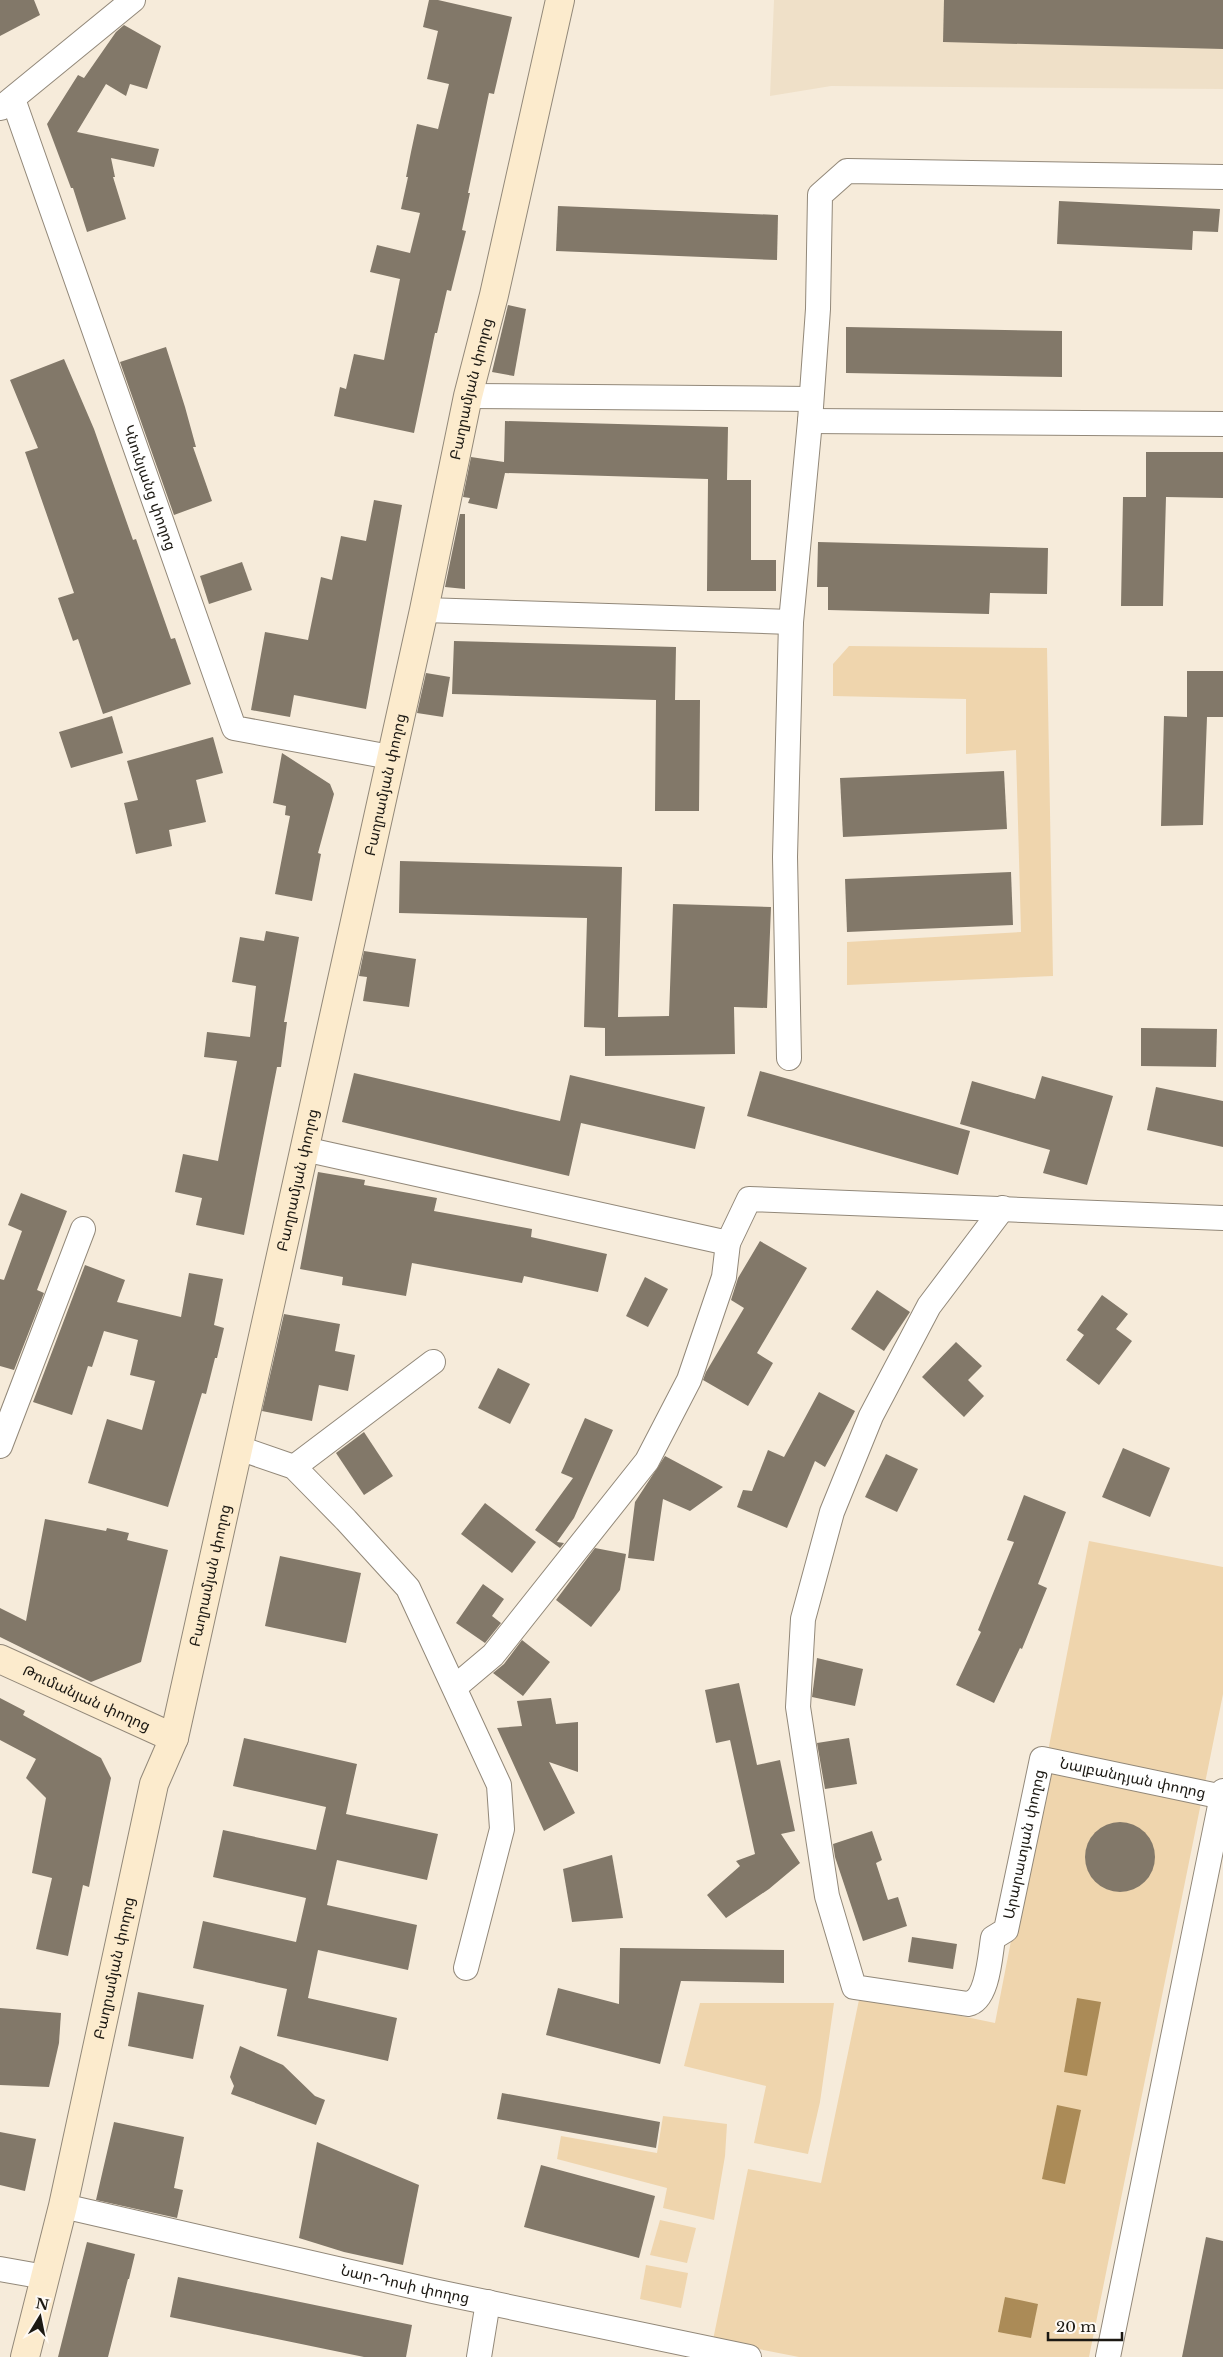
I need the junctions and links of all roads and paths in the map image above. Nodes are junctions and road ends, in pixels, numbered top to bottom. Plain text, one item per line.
1 (133, 0) edge
2 (560, 0) edge
3 (6, 104) edge
4 (1223, 177) edge
5 (468, 396) junction
6 (811, 410) junction
7 (1223, 424) edge
8 (424, 610) junction
9 (791, 622) junction
10 (390, 757) junction
11 (789, 1058) dead end
12 (304, 1149) junction
13 (1003, 1208) junction
14 (1223, 1218) edge
15 (83, 1230) dead end
16 (728, 1243) junction
17 (433, 1362) dead end
18 (0, 1446) edge
19 (238, 1448) junction
20 (294, 1467) junction
21 (0, 1659) edge
22 (455, 1686) junction
23 (174, 1738) junction
24 (1042, 1759) joint
25 (1223, 1795) edge
26 (466, 1968) dead end
27 (63, 2206) junction
28 (0, 2268) edge
29 (45, 2277) junction
30 (488, 2302) junction
31 (25, 2357) edge
32 (479, 2357) edge
33 (749, 2357) edge
34 (1108, 2357) edge

1 - 3 street
2 - 5 main road, Բաղրամյան փողոց
3 - 10 street, Կնունյանց փողոց
4 - 6 street
5 - 6 street
5 - 8 main road, Բաղրամյան փողոց
6 - 7 street
6 - 9 street
8 - 9 street
8 - 10 main road, Բաղրամյան փողոց
9 - 11 street
10 - 12 main road, Բաղրամյան փողոց
12 - 16 street
12 - 19 main road, Բաղրամյան փողոց
13 - 14 street
13 - 16 street
13 - 24 street, Արարատյան փողոց
15 - 18 street
16 - 22 street
17 - 20 street
19 - 20 street
19 - 23 main road, Բաղրամյան փողոց
20 - 22 street
21 - 23 main road, Թումանյան փողոց
22 - 26 street
23 - 27 main road, Բաղրամյան փողոց
24 - 25 street, Նալբանդյան փողոց
25 - 34 street
27 - 29 main road, Բաղրամյան փողոց
27 - 30 street, Նար-Դոսի փողոց
28 - 29 street
29 - 31 main road, Բաղրամյան փողոց
30 - 32 street
30 - 33 street, Նար-Դոսի փողոց

